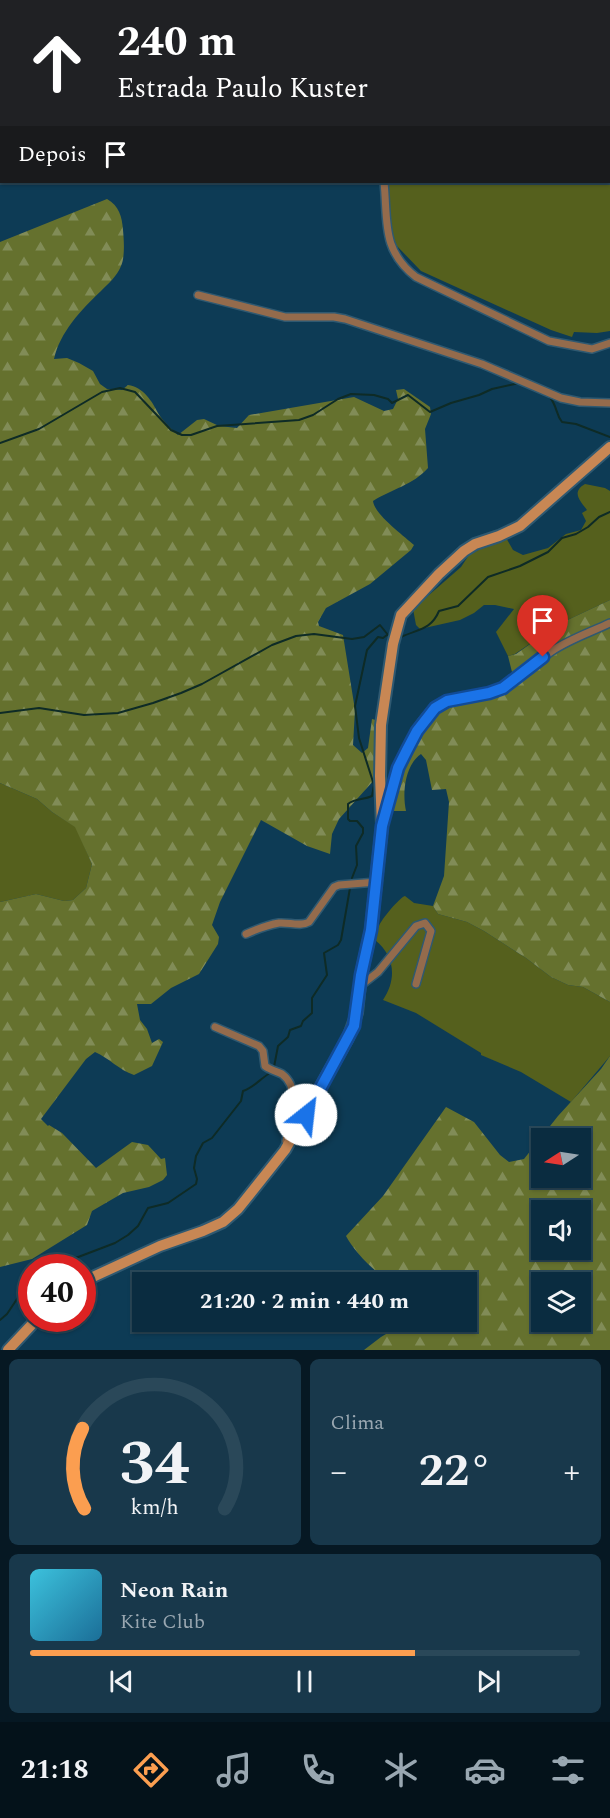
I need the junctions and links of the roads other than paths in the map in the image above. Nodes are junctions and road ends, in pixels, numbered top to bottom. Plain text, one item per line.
1 (384, 183) edge
2 (198, 295) dead end
3 (610, 343) edge
4 (610, 403) edge
5 (610, 447) edge
6 (610, 623) edge
7 (382, 826) junction
8 (377, 882) junction
9 (246, 934) dead end
10 (416, 984) dead end
11 (360, 986) junction
12 (215, 1027) dead end
13 (285, 1150) junction
14 (96, 1276) edge
15 (25, 1332) edge
16 (8, 1350) edge

1 - 3 street
2 - 4 street
5 - 7 street
6 - 7 street
7 - 8 street
8 - 9 street
8 - 11 street
10 - 11 street
11 - 13 street
12 - 13 street
13 - 14 street
15 - 16 street

